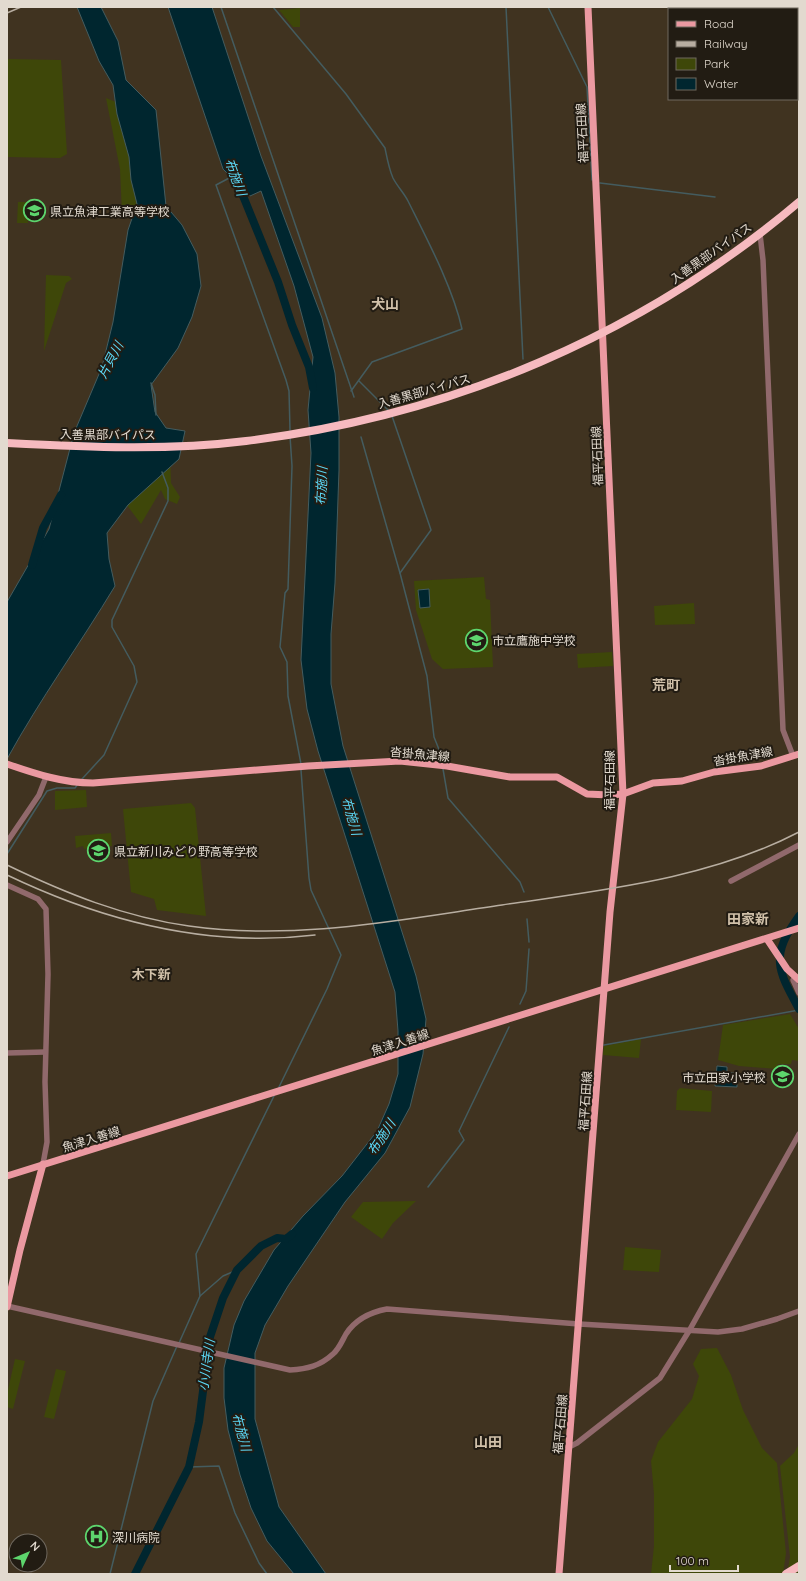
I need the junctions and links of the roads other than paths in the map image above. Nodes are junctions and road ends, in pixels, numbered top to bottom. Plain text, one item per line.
1 (588, 7) edge
2 (799, 202) edge
3 (760, 234) junction
4 (603, 333) junction
5 (7, 443) edge
6 (796, 755) edge
7 (7, 764) edge
8 (46, 777) junction
9 (623, 794) junction
10 (7, 842) edge
11 (799, 846) edge
12 (731, 881) dead end
13 (7, 885) edge
14 (799, 928) edge
15 (767, 939) junction
16 (797, 978) edge
17 (605, 989) junction
18 (799, 993) edge
19 (45, 1052) junction
20 (7, 1053) edge
21 (799, 1134) edge
22 (43, 1164) junction
23 (7, 1176) edge
24 (7, 1306) edge
25 (799, 1311) edge
26 (578, 1324) junction
27 (689, 1331) junction
28 (569, 1447) junction
29 (799, 1566) edge
30 (559, 1574) edge
31 (786, 1574) edge

1 - 4 main road, 福平石田線
2 - 3 highway, 入善黒部バイパス
3 - 4 highway, 入善黒部バイパス
3 - 6 street
4 - 5 highway, 入善黒部バイパス
4 - 9 main road, 福平石田線
6 - 9 main road, 沓掛魚津線
7 - 8 main road, 沓掛魚津線
8 - 9 main road, 沓掛魚津線
8 - 10 street
9 - 17 main road, 福平石田線
11 - 12 street
13 - 19 street
14 - 15 main road, 魚津入善線
15 - 16 main road
15 - 17 main road, 魚津入善線
16 - 18 street
17 - 22 main road, 魚津入善線
17 - 26 main road, 福平石田線
19 - 20 street
19 - 22 street
21 - 27 street
22 - 23 main road, 魚津入善線
22 - 24 main road
24 - 26 street
25 - 27 street
26 - 27 street
26 - 28 main road, 福平石田線
27 - 28 street
28 - 30 main road, 福平石田線
29 - 31 highway

